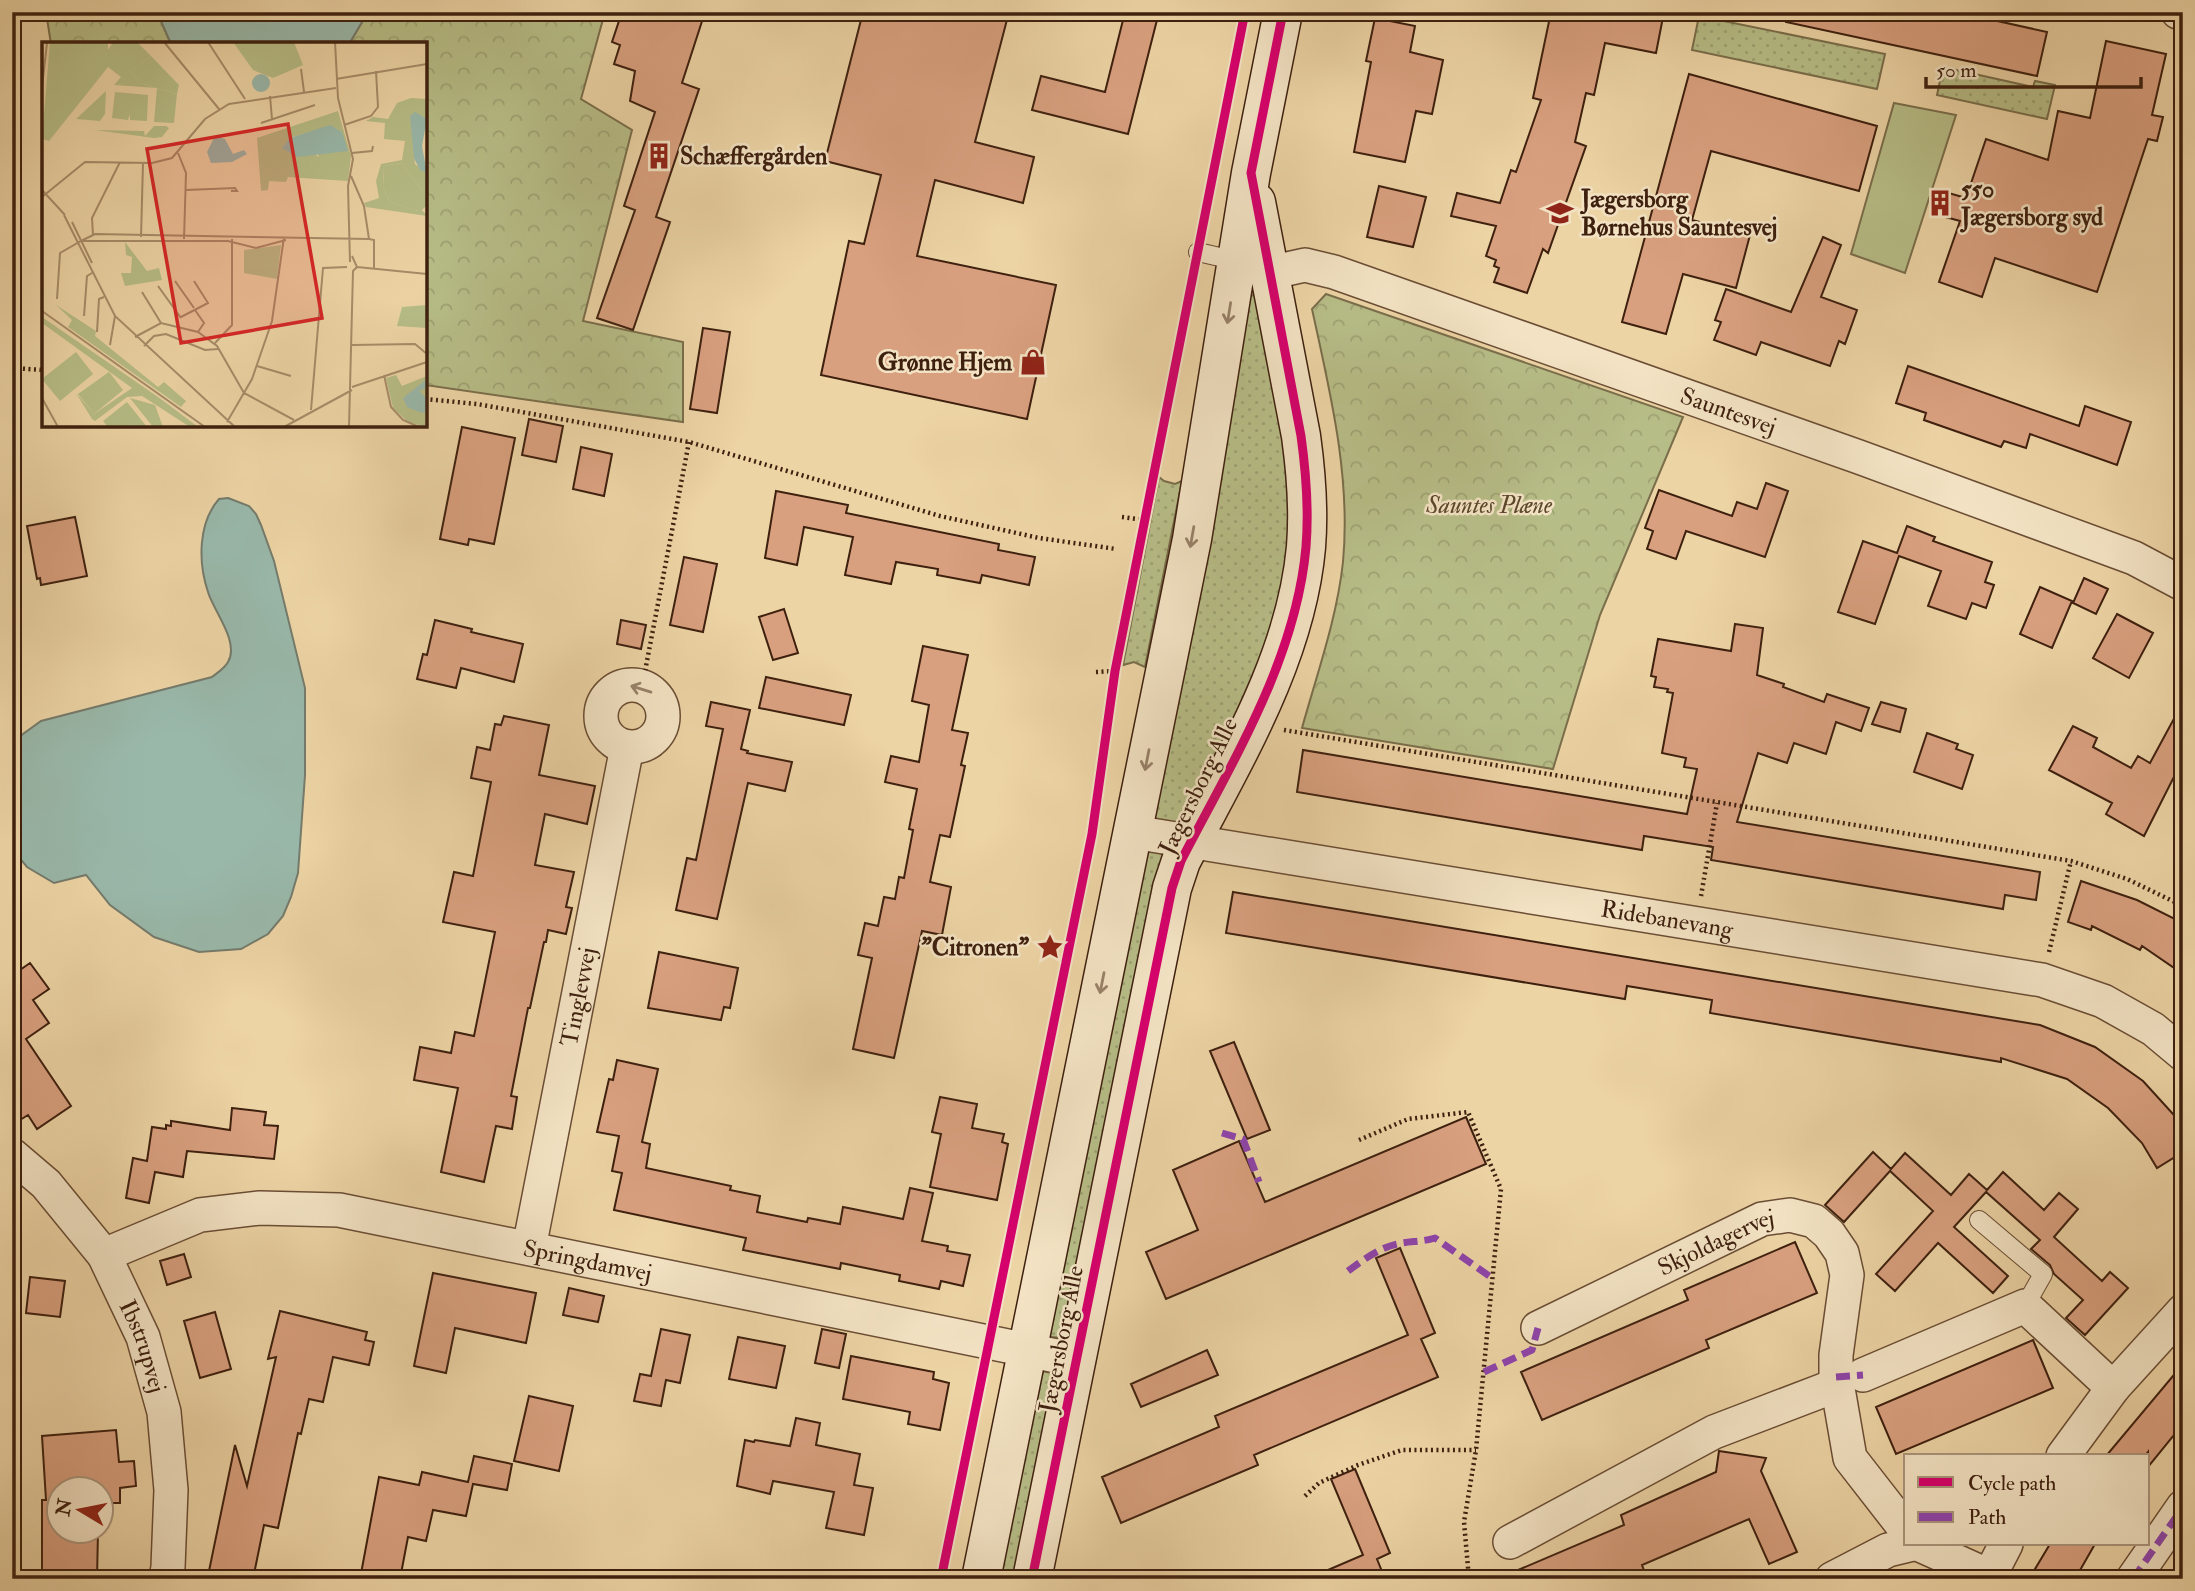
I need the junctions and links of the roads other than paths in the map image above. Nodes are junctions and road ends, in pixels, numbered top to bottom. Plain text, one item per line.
1 (1283, 12) edge
2 (1198, 252) dead end
3 (1253, 267) junction
4 (2183, 584) edge
5 (627, 747) junction
6 (1133, 832) junction
7 (1191, 842) junction
8 (2183, 1054) edge
9 (12, 1155) edge
10 (1979, 1220) dead end
11 (528, 1248) junction
12 (104, 1255) junction
13 (2025, 1306) junction
14 (2183, 1311) edge
15 (1538, 1328) dead end
16 (1027, 1350) junction
17 (1076, 1360) junction
18 (1850, 1380) junction
19 (2113, 1388) junction
20 (2064, 1454) edge
21 (2183, 1507) edge
22 (1904, 1527) edge
23 (1510, 1542) dead end
24 (1905, 1546) edge
25 (1922, 1546) edge
26 (2006, 1546) edge
27 (1989, 1577) edge
28 (166, 1579) edge
29 (981, 1579) edge
30 (1032, 1579) edge
31 (1832, 1579) edge
32 (2133, 1579) edge

1 - 3 street, Jægersborg Alle
2 - 3 lane
3 - 4 street, Sauntesvej
3 -> 6 street, Jægersborg Alle
3 - 7 street, Jægersborg Alle
5 -> 5 street
5 - 11 street, Tinglevvej
6 - 7 street, Ridebanevang
6 -> 16 street, Jægersborg Alle
7 - 8 street, Ridebanevang
7 - 17 street, Jægersborg Alle
9 - 12 street, Ibstrupvej
10 - 13 lane
11 - 12 street, Springdamvej
11 - 16 street, Springdamvej
12 - 28 street, Ibstrupvej
13 - 18 street
13 - 19 street
14 - 19 street
15 - 18 street, Skjoldagervej
16 - 17 street, Springdamvej
16 - 29 street, Jægersborg Alle
17 - 30 street, Jægersborg Alle
18 - 22 street, Skjoldagervej
18 - 23 street
19 - 20 street
21 - 32 street
24 - 31 street
25 - 27 street
26 - 27 street

